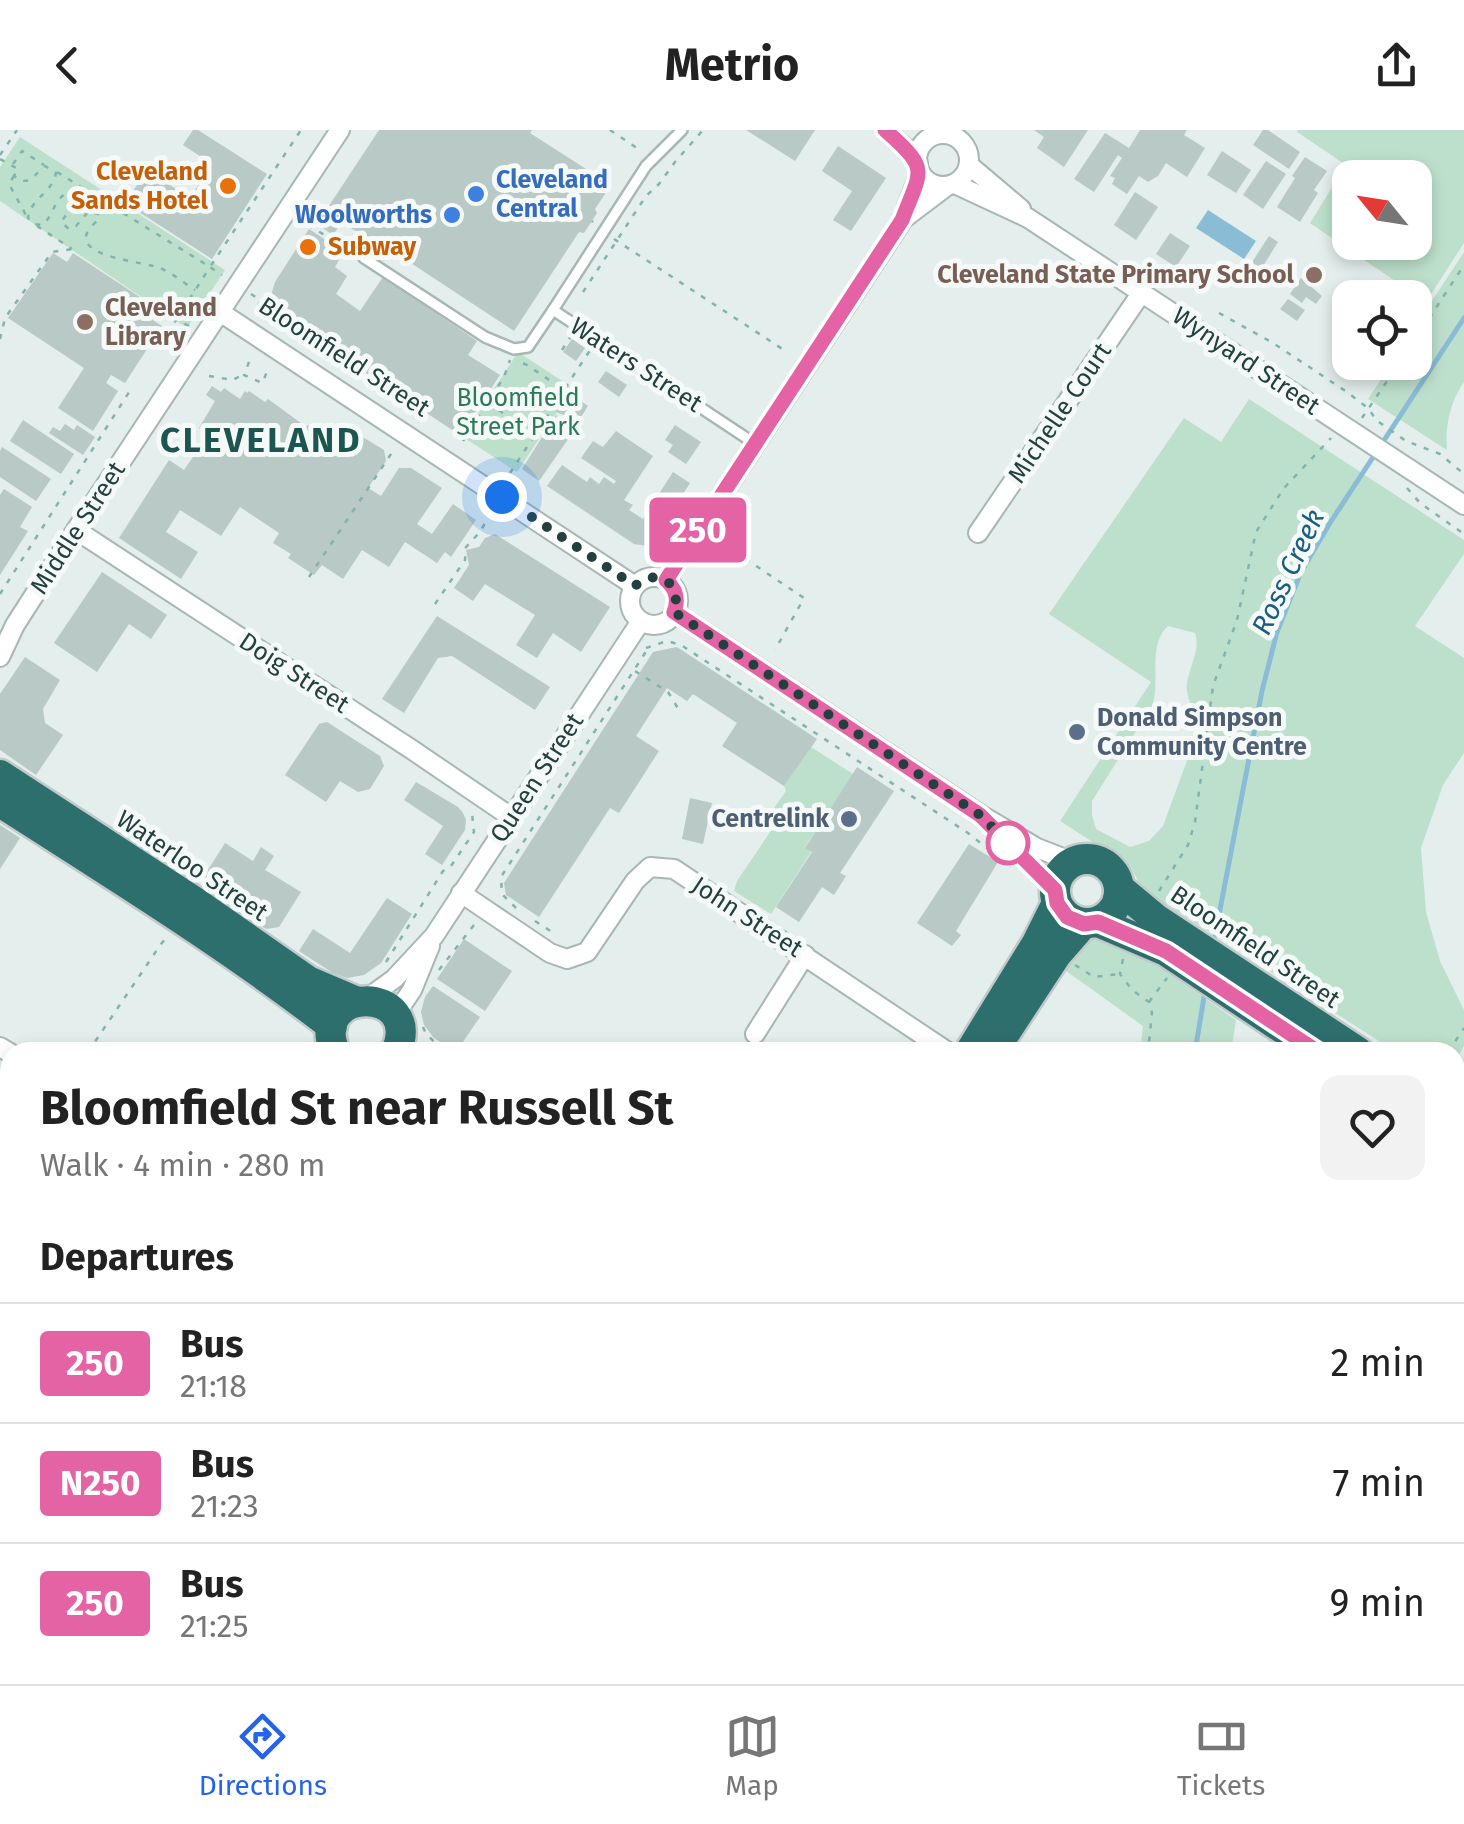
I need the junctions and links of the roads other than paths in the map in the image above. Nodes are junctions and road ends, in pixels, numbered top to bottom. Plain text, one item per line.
1 (340, 130) edge
2 (682, 130) edge
3 (886, 130) edge
4 (973, 130) edge
5 (934, 133) edge
6 (968, 158) junction
7 (919, 168) junction
8 (951, 185) junction
9 (1028, 218) junction
10 (902, 220) junction
11 (364, 258) road end
12 (1142, 292) junction
13 (552, 310) junction
14 (220, 312) junction
15 (754, 444) junction
16 (1464, 505) edge
17 (76, 530) junction
18 (978, 533) dead end
19 (666, 580) junction
20 (635, 586) junction
21 (674, 612) junction
22 (641, 621) junction
23 (15, 625) junction
24 (0, 641) edge
25 (0, 657) edge
26 (0, 774) edge
27 (0, 802) edge
28 (980, 815) junction
29 (511, 817) junction
30 (1073, 862) junction
31 (1120, 889) junction
32 (461, 893) junction
33 (1056, 897) junction
34 (1091, 923) junction
35 (434, 936) junction
36 (805, 955) junction
37 (1187, 957) junction
38 (1230, 981) junction
39 (360, 1001) junction
40 (406, 1034) edge
41 (755, 1034) dead end
42 (329, 1042) edge
43 (335, 1042) edge
44 (933, 1042) edge
45 (976, 1042) edge
46 (999, 1042) edge
47 (1306, 1042) edge
48 (1340, 1042) edge

1 - 14 street, Middle Street
2 - 13 lane, Waters Street
3 - 7 street
4 - 6 street
5 - 6 street
5 - 7 street
6 - 8 street
6 - 9 street, Wynyard Street
7 - 8 street
7 - 10 street
8 - 9 street, Wynyard Street
8 - 10 street
9 - 12 street, Wynyard Street
10 - 15 street
11 - 13 lane
12 - 16 street, Wynyard Street
12 - 18 street, Michelle Court
13 - 15 lane, Waters Street
14 - 17 street, Middle Street
14 - 20 street, Bloomfield Street
15 - 19 street
17 - 23 street, Middle Street
17 - 29 street, Doig Street
19 - 20 street
19 - 21 street
20 - 22 street
21 - 22 street
21 - 28 street
22 - 29 street, Queen Street
23 - 24 street, Middle Street
23 - 25 street, Middle Street
26 - 39 highway, Waterloo Street
27 - 42 highway, Waterloo Street
28 - 30 street
28 - 33 street
29 - 32 street, Queen Street
30 - 31 highway
30 - 33 highway
31 - 34 highway
31 - 37 highway, Bloomfield Street
32 - 35 street, Queen Street
32 - 36 street, John Street
33 - 34 highway
33 - 45 highway
34 - 37 highway, Bloomfield Street
34 - 46 highway
35 - 39 street, Queen Street
35 - 40 street, Queen Street
36 - 41 street
36 - 44 street, John Street
37 - 38 highway, Bloomfield Street
38 - 47 highway, Bloomfield Street
38 - 48 highway, Bloomfield Street
39 - 40 highway, Waterloo Street
39 - 43 highway

